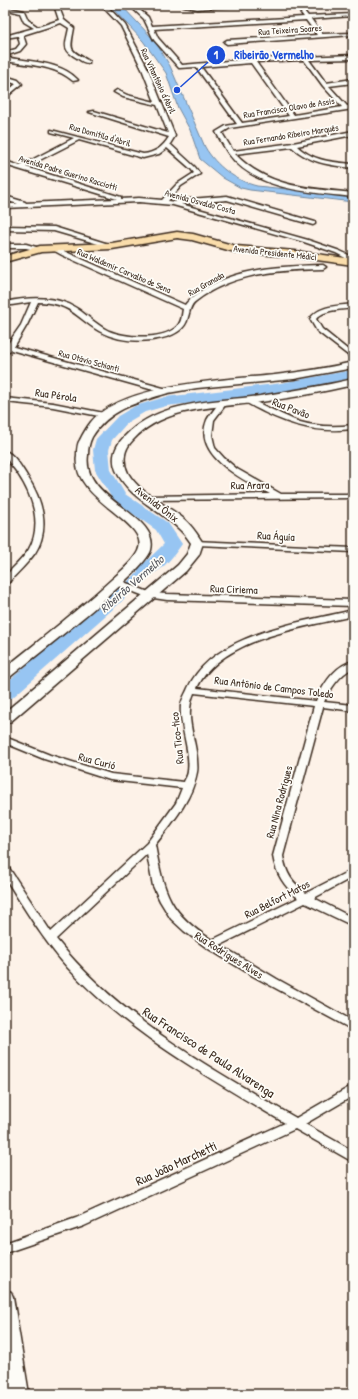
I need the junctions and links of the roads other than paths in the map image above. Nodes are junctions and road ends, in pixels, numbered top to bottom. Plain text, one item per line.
1 (56, 5) edge
2 (103, 5) edge
3 (131, 5) edge
4 (182, 5) edge
5 (237, 5) edge
6 (297, 5) edge
7 (5, 8) edge
8 (353, 15) edge
9 (307, 18) junction
10 (62, 20) junction
11 (151, 28) junction
12 (38, 29) junction
13 (20, 34) junction
14 (353, 34) edge
15 (321, 36) junction
16 (5, 37) edge
17 (227, 42) dead end
18 (5, 54) edge
19 (353, 57) edge
20 (5, 59) edge
21 (304, 59) junction
22 (252, 61) junction
23 (87, 62) dead end
24 (198, 67) junction
25 (5, 78) edge
26 (75, 80) dead end
27 (353, 81) edge
28 (325, 86) junction
29 (117, 92) dead end
30 (5, 96) edge
31 (159, 104) junction
32 (353, 107) edge
33 (346, 108) junction
34 (92, 112) dead end
35 (293, 117) junction
36 (241, 125) junction
37 (53, 131) dead end
38 (350, 134) edge
39 (172, 136) junction
40 (79, 138) junction
41 (353, 138) edge
42 (166, 145) junction
43 (294, 145) junction
44 (231, 153) junction
45 (5, 163) edge
46 (353, 166) edge
47 (20, 168) junction
48 (353, 194) edge
49 (5, 198) edge
50 (126, 201) junction
51 (164, 201) junction
52 (173, 202) junction
53 (28, 205) junction
54 (5, 206) edge
55 (313, 223) dead end
56 (5, 228) edge
57 (5, 246) edge
58 (112, 246) junction
59 (40, 249) junction
60 (55, 249) junction
61 (338, 252) junction
62 (353, 254) edge
63 (5, 259) edge
64 (353, 261) edge
65 (5, 264) edge
66 (323, 267) dead end
67 (35, 300) junction
68 (5, 304) edge
69 (353, 306) edge
70 (186, 308) junction
71 (7, 350) edge
72 (353, 357) edge
73 (353, 365) edge
74 (353, 382) edge
75 (164, 390) junction
76 (5, 400) edge
77 (248, 400) junction
78 (222, 404) junction
79 (104, 415) junction
80 (353, 427) edge
81 (5, 453) edge
82 (278, 496) junction
83 (353, 496) edge
84 (148, 498) junction
85 (197, 543) junction
86 (353, 550) edge
87 (5, 582) edge
88 (118, 582) junction
89 (148, 594) junction
90 (353, 604) edge
91 (353, 613) edge
92 (353, 664) edge
93 (5, 674) edge
94 (192, 690) junction
95 (319, 704) junction
96 (353, 708) edge
97 (5, 719) edge
98 (5, 740) edge
99 (188, 786) junction
100 (150, 845) junction
101 (5, 870) edge
102 (353, 873) edge
103 (306, 898) junction
104 (353, 922) edge
105 (50, 939) junction
106 (211, 945) junction
107 (353, 1026) edge
108 (353, 1090) edge
109 (295, 1124) junction
110 (353, 1157) edge
111 (5, 1248) edge
112 (5, 1297) edge
113 (20, 1394) edge

1 - 10 street
2 - 31 street, Rua Vitantônio d'Abril
3 - 11 street
4 - 5 street
6 - 9 street
7 - 12 street
8 - 9 street
9 - 11 street
9 - 15 street
10 - 12 street
10 - 23 street
11 - 24 street
12 - 13 street
13 - 16 street
13 - 18 street
14 - 15 street, Rua Teixeira Soares
15 - 17 street, Rua Teixeira Soares
19 - 21 street
20 - 26 street
21 - 22 street
21 - 28 street
22 - 24 street
22 - 35 street
24 - 36 street
25 - 30 street
27 - 28 street
28 - 33 street
29 - 31 street
31 - 39 street, Rua Vitantônio d'Abril
32 - 33 street, Rua Francisco Olavo de Assis
33 - 35 street, Rua Francisco Olavo de Assis
34 - 39 street
35 - 36 street, Rua Francisco Olavo de Assis
36 - 44 street, Rua Francisco Olavo de Assis
37 - 40 street, Rua Domitila d'Abril
38 - 41 street
38 - 43 street, Rua Fernando Ribeiro Marquês
39 - 42 street
40 - 42 street, Rua Domitila d'Abril
40 - 47 street
42 - 51 street
43 - 44 street, Rua Fernando Ribeiro Marquês
43 - 46 street
44 - 48 street
45 - 47 street, Avenida Padre Guerino Racciotti
47 - 50 street, Avenida Padre Guerino Racciotti
49 - 53 street
50 - 51 street, Avenida Osvaldo Costa
50 - 53 street, Avenida Osvaldo Costa
51 - 52 street, Avenida Osvaldo Costa
52 - 55 street
52 - 61 street, Avenida Osvaldo Costa
53 - 54 street, Avenida Osvaldo Costa
56 - 58 street
57 - 59 street
58 - 60 main road, Avenida Presidente Médici
58 - 64 main road, Avenida Presidente Médici
59 - 60 main road, Avenida Presidente Médici
59 - 63 main road, Avenida Presidente Médici
60 - 65 main road, Avenida Presidente Médici
60 - 70 street, Rua Waldemir Carvalho de Sena
61 - 62 street, Avenida Osvaldo Costa
61 - 64 street, Avenida Osvaldo Costa
66 - 70 street, Rua Granada
67 - 68 street, Rua Granada
67 - 70 street, Rua Granada
67 - 71 street
69 - 72 street
71 - 75 street, Rua Otávio Schianti
73 - 75 main road
74 - 77 main road, Avenida Ônix
75 - 79 main road
76 - 79 street, Rua Pérola
77 - 78 main road, Avenida Ônix
77 - 80 street, Rua Pavão
78 - 82 street
78 - 84 main road, Avenida Ônix
79 - 88 main road
81 - 87 street
82 - 83 street, Rua Arara
82 - 84 street, Rua Arara
84 - 85 main road, Avenida Ônix
85 - 86 street, Rua Águia
85 - 89 main road
88 - 89 street, Rua Ciriema
88 - 93 main road
89 - 90 street, Rua Ciriema
89 - 97 main road
91 - 94 street, Rua Tico-tico
92 - 95 street, Rua Nina Rodrigues
94 - 95 street, Rua Antônio de Campos Toledo
94 - 99 street, Rua Tico-tico
95 - 96 street, Rua Antônio de Campos Toledo
95 - 103 street, Rua Nina Rodrigues
98 - 99 street, Rua Curió
99 - 100 street, Rua Tico-tico
100 - 105 street, Rua Tico-tico
100 - 106 street, Rua Rodrigues Alves
101 - 105 street, Rua Francisco de Paula Alvarenga
102 - 103 street, Rua Belfort Matos
103 - 104 street, Rua Nina Rodrigues
103 - 106 street, Rua Belfort Matos
105 - 109 street, Rua Francisco de Paula Alvarenga
106 - 107 street, Rua Rodrigues Alves
108 - 109 street, Rua João Marchetti
109 - 110 street, Rua Francisco de Paula Alvarenga
109 - 111 street, Rua João Marchetti
112 - 113 street

